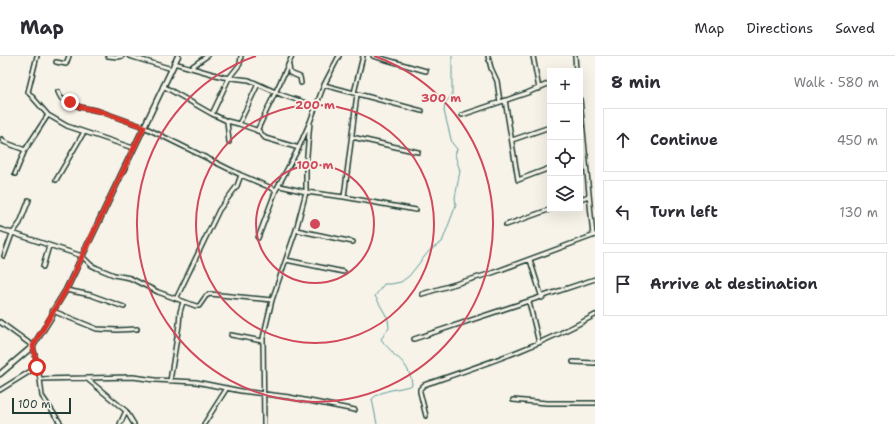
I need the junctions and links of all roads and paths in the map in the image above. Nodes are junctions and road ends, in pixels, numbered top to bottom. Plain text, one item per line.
1 (37, 56) edge
2 (69, 56) edge
3 (108, 56) edge
4 (122, 56) edge
5 (129, 56) edge
6 (178, 56) edge
7 (206, 56) edge
8 (241, 56) edge
9 (291, 56) edge
10 (339, 56) edge
11 (364, 56) edge
12 (373, 56) edge
13 (488, 56) edge
14 (533, 56) edge
15 (575, 56) edge
16 (56, 62) dead end
17 (174, 64) junction
18 (288, 64) junction
19 (190, 68) junction
20 (576, 68) edge
21 (172, 69) junction
22 (426, 71) dead end
23 (229, 78) junction
24 (301, 83) dead end
25 (258, 84) junction
26 (324, 85) junction
27 (547, 85) edge
28 (164, 86) junction
29 (539, 89) junction
30 (58, 92) dead end
31 (276, 92) junction
32 (355, 94) junction
33 (505, 100) junction
34 (500, 102) junction
35 (315, 106) junction
36 (422, 112) dead end
37 (212, 114) junction
38 (48, 115) junction
39 (462, 115) dead end
40 (227, 121) junction
41 (310, 122) junction
42 (239, 124) junction
43 (144, 127) junction
44 (547, 128) edge
45 (583, 130) edge
46 (257, 131) junction
47 (84, 132) junction
48 (352, 137) junction
49 (2, 139) dead end
50 (512, 140) junction
51 (228, 142) dead end
52 (133, 148) junction
53 (299, 148) junction
54 (25, 150) junction
55 (418, 152) dead end
56 (586, 155) junction
57 (583, 156) edge
58 (547, 169) edge
59 (15, 174) dead end
60 (241, 175) junction
61 (56, 180) dead end
62 (280, 186) junction
63 (276, 190) junction
64 (306, 192) junction
65 (590, 196) junction
66 (344, 197) junction
67 (583, 198) edge
68 (29, 200) dead end
69 (416, 210) dead end
70 (547, 210) edge
71 (506, 225) dead end
72 (0, 229) edge
73 (296, 230) junction
74 (12, 234) junction
75 (594, 235) edge
76 (258, 238) dead end
77 (353, 242) dead end
78 (49, 246) junction
79 (4, 256) dead end
80 (82, 256) junction
81 (286, 260) junction
82 (530, 260) junction
83 (43, 267) dead end
84 (344, 272) dead end
85 (595, 280) edge
86 (66, 290) junction
87 (422, 294) dead end
88 (542, 298) junction
89 (176, 299) junction
90 (272, 300) junction
91 (183, 302) junction
92 (529, 302) junction
93 (124, 307) dead end
94 (53, 311) junction
95 (595, 315) edge
96 (0, 322) edge
97 (137, 329) dead end
98 (231, 334) dead end
99 (414, 338) dead end
100 (262, 341) junction
101 (539, 343) junction
102 (33, 346) junction
103 (573, 362) dead end
104 (595, 362) edge
105 (37, 367) junction
106 (0, 374) edge
107 (40, 378) junction
108 (86, 378) junction
109 (170, 381) junction
110 (227, 388) junction
111 (0, 390) edge
112 (263, 394) junction
113 (513, 400) dead end
114 (595, 403) edge
115 (355, 410) dead end
116 (126, 411) junction
117 (426, 416) dead end
118 (62, 424) edge
119 (120, 424) edge
120 (134, 424) edge
121 (204, 424) edge
122 (264, 424) edge

1 - 38 street
2 - 16 street
3 - 4 street
5 - 21 street
6 - 17 street
7 - 19 street
8 - 23 street
9 - 18 street
10 - 26 street
11 - 32 street
12 - 22 street
13 - 34 street
14 - 29 street
15 - 20 street
17 - 19 street
17 - 21 street
18 - 24 street
18 - 31 street
19 - 23 street
21 - 28 street
23 - 25 street
23 - 37 street
25 - 31 street
25 - 42 street
26 - 32 street
26 - 35 street
27 - 29 street
28 - 37 street
28 - 43 street
29 - 33 street
30 - 43 street
31 - 35 street
31 - 46 street
32 - 36 street
32 - 48 street
33 - 34 street
33 - 50 street
34 - 39 street
35 - 41 street
37 - 40 street
38 - 47 street
38 - 54 street
40 - 42 street
40 - 51 street
41 - 53 street
41 - 64 street
42 - 46 street
43 - 52 street
43 - 60 street
44 - 50 street
45 - 56 street
46 - 53 street
47 - 52 street
47 - 61 street
48 - 55 street
48 - 66 street
49 - 54 street
50 - 58 street
52 - 80 street
53 - 62 street
54 - 59 street
56 - 57 street
56 - 65 street
60 - 63 street
60 - 89 street
62 - 63 street
62 - 64 street
63 - 76 street
64 - 66 street
64 - 73 street
65 - 67 street
65 - 75 street
66 - 69 street
68 - 74 street
70 - 71 street
72 - 74 street
73 - 77 street
73 - 81 street
74 - 78 street
74 - 79 street
75 - 82 street
78 - 80 street
78 - 83 street
80 - 86 street
80 - 89 street
81 - 84 street
81 - 90 street
82 - 87 street
82 - 88 street
85 - 88 street
86 - 93 street
86 - 94 street
88 - 92 street
89 - 91 street
90 - 91 street
90 - 100 street
91 - 109 street
92 - 99 street
92 - 101 street
94 - 97 street
94 - 102 street
95 - 101 street
96 - 102 street
98 - 100 street
100 - 112 street
101 - 117 street
102 - 105 street
102 - 106 street
103 - 104 street
105 - 107 street
105 - 111 street
107 - 108 street
107 - 118 street
108 - 109 street
108 - 116 street
109 - 110 street
110 - 112 street
110 - 121 street
112 - 115 street
112 - 122 street
113 - 114 street
116 - 119 street
116 - 120 street

